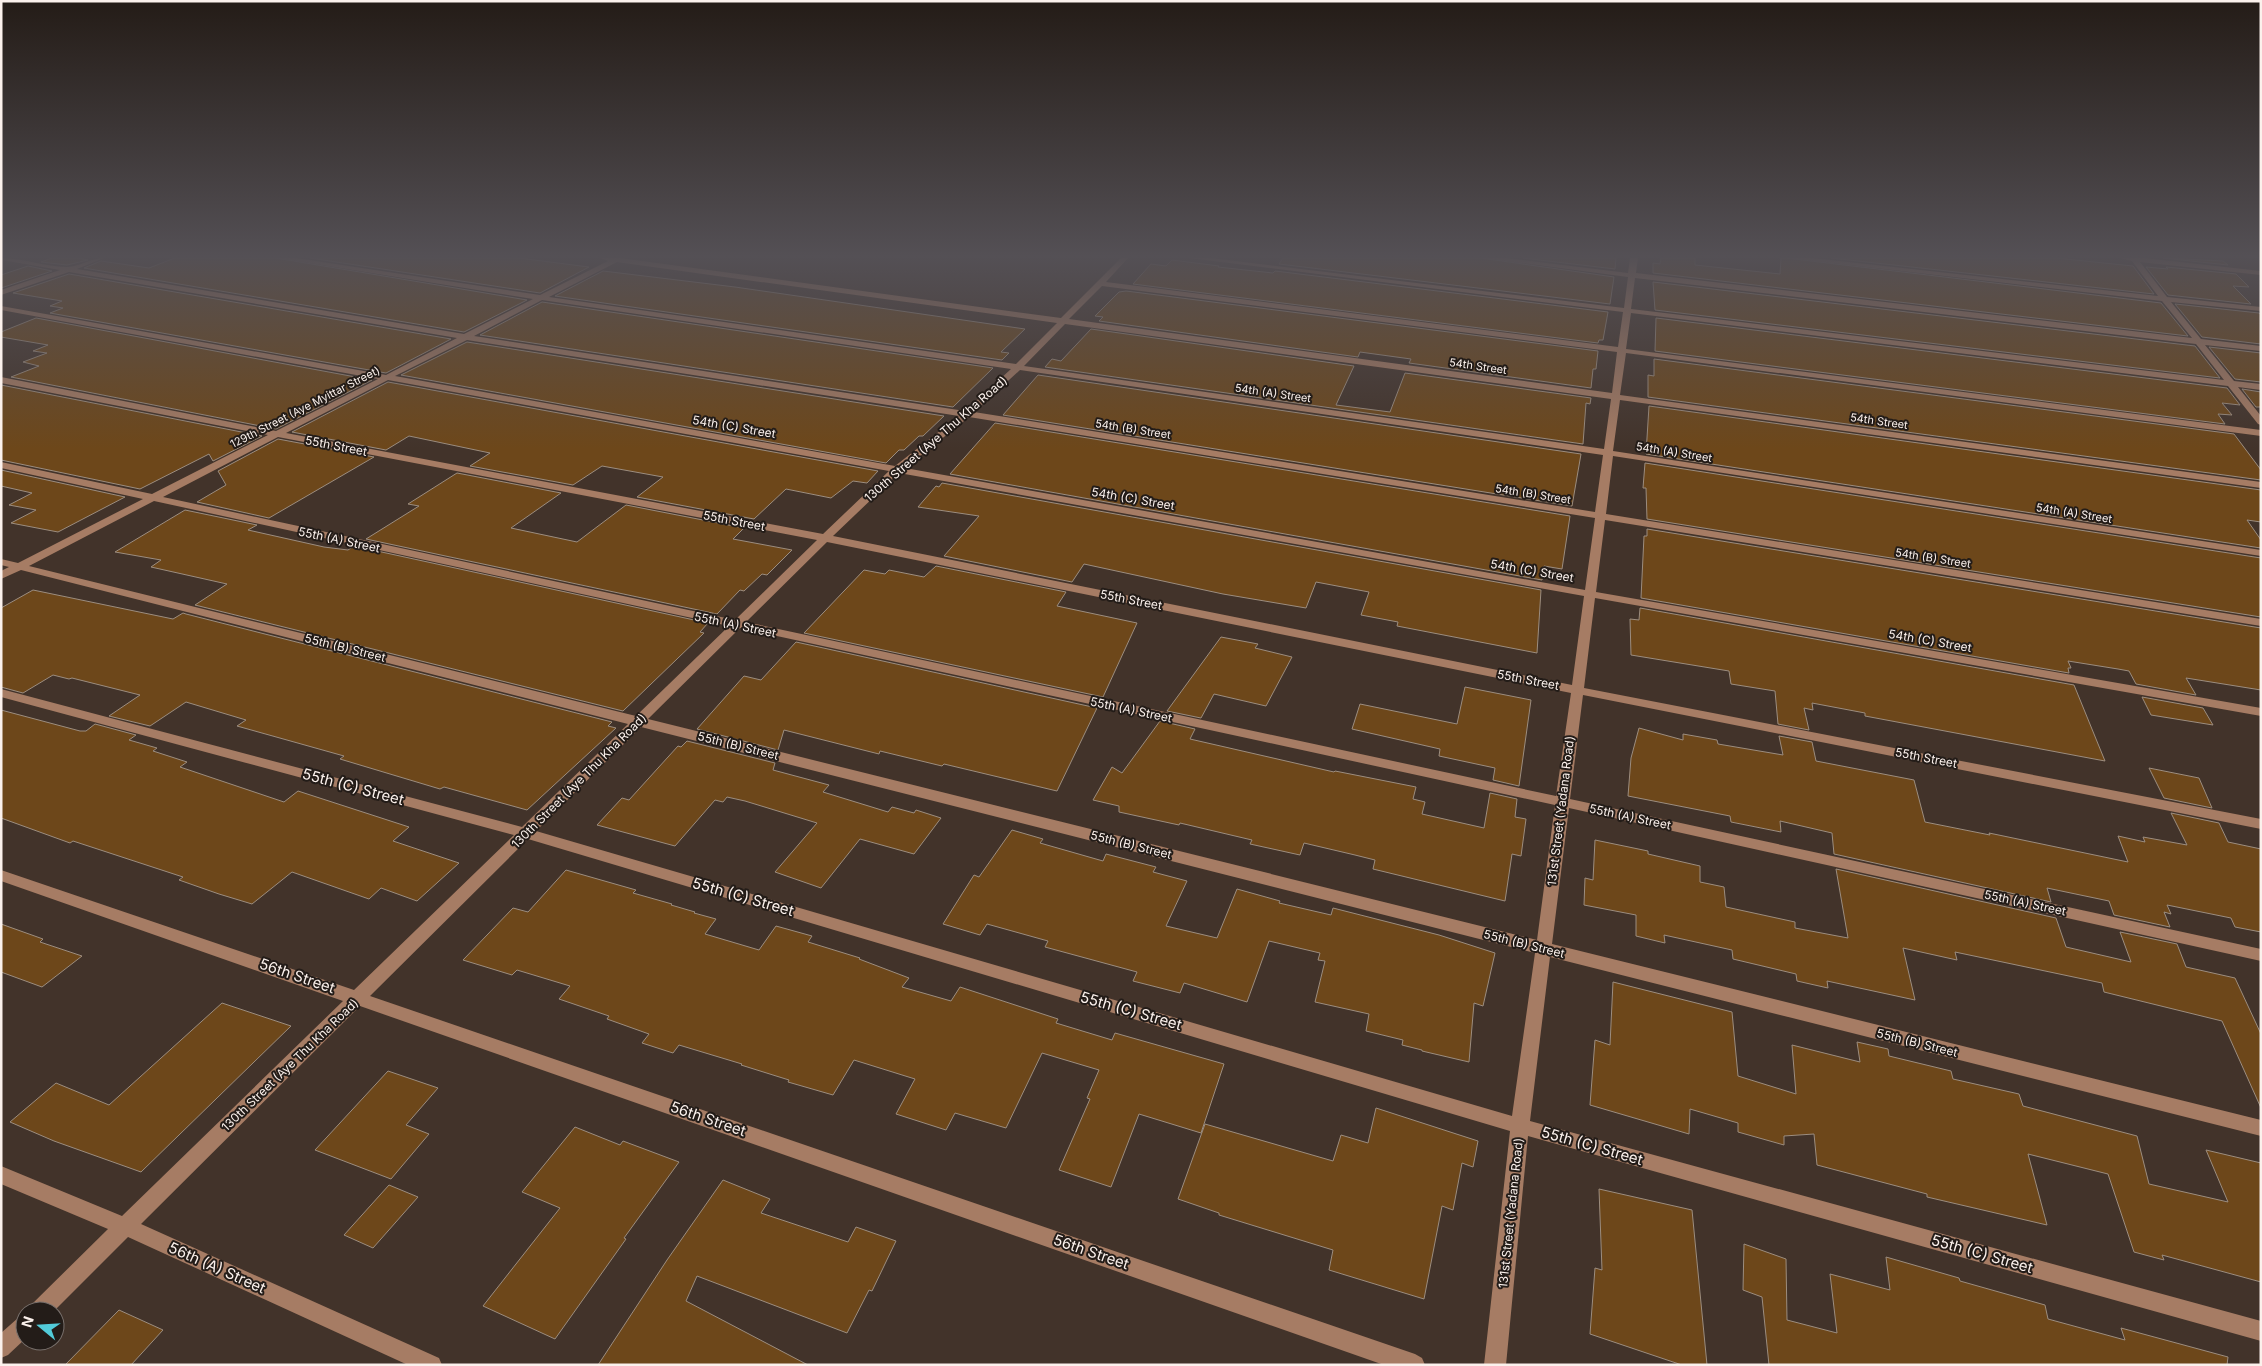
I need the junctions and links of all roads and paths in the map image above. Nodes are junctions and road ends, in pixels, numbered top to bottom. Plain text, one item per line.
1 (77, 322) edge
2 (377, 322) edge
3 (496, 322) edge
4 (706, 322) edge
5 (1060, 322) edge
6 (1066, 322) edge
7 (1401, 322) edge
8 (1626, 322) edge
9 (1710, 322) edge
10 (2022, 322) edge
11 (2182, 322) edge
12 (466, 337) junction
13 (2199, 343) junction
14 (2261, 349) edge
15 (1620, 350) junction
16 (1018, 367) junction
17 (387, 378) junction
18 (1, 380) edge
19 (2233, 384) junction
20 (2261, 387) edge
21 (1616, 397) junction
22 (967, 414) junction
23 (2261, 422) edge
24 (2261, 433) edge
25 (277, 434) junction
26 (1609, 453) junction
27 (1, 465) edge
28 (897, 469) junction
29 (2261, 485) edge
30 (152, 499) junction
31 (1599, 516) junction
32 (825, 538) junction
33 (2261, 553) edge
34 (1, 562) edge
35 (20, 567) junction
36 (1, 576) edge
37 (1589, 594) junction
38 (2261, 623) edge
39 (736, 625) junction
40 (1576, 690) junction
41 (1, 692) edge
42 (2261, 712) edge
43 (640, 721) junction
44 (1562, 802) junction
45 (2261, 824) edge
46 (526, 833) junction
47 (1, 875) edge
48 (1543, 949) junction
49 (2261, 955) edge
50 (360, 997) junction
51 (1520, 1126) junction
52 (2261, 1128) edge
53 (1, 1175) edge
54 (126, 1227) junction
55 (49, 1301) edge
56 (2261, 1331) edge
57 (15, 1334) edge
58 (1, 1348) edge
59 (432, 1365) edge
60 (1415, 1365) edge
61 (1495, 1365) edge

1 - 17 street, 54th (C) Street
2 - 12 street, 54th (B) Street
3 - 12 street, 129th Street (Aye Myittar Street)
4 - 16 street, 54th (A) Street
5 - 16 street, 130th Street (Aye Thu Kha Road)
6 - 21 street, 54th Street
7 - 15 street
8 - 15 street, 131st Street (Yadana Road)
9 - 19 street
10 - 13 street
11 - 13 street
12 - 17 street, 129th Street (Aye Myittar Street)
12 - 22 street, 54th (B) Street
13 - 14 street
13 - 19 street
15 - 21 street, 131st Street (Yadana Road)
15 - 24 street
16 - 22 street, 130th Street (Aye Thu Kha Road)
16 - 26 street, 54th (A) Street
17 - 25 street, 129th Street (Aye Myittar Street)
17 - 28 street, 54th (C) Street
18 - 25 street, 55th Street
19 - 20 street
19 - 23 street
21 - 26 street, 131st Street (Yadana Road)
21 - 29 street, 54th Street
22 - 28 street, 130th Street (Aye Thu Kha Road)
22 - 31 street, 54th (B) Street
25 - 30 street, 129th Street (Aye Myittar Street)
25 - 32 street, 55th Street
26 - 31 street, 131st Street (Yadana Road)
26 - 33 street, 54th (A) Street
27 - 30 street, 55th (A) Street
28 - 32 street, 130th Street (Aye Thu Kha Road)
28 - 37 street, 54th (C) Street
30 - 35 street, 129th Street (Aye Myittar Street)
30 - 39 street, 55th (A) Street
31 - 37 street, 131st Street (Yadana Road)
31 - 38 street, 54th (B) Street
32 - 39 street, 130th Street (Aye Thu Kha Road)
32 - 40 street, 55th Street
34 - 35 street, 55th (B) Street
35 - 36 street, 129th Street (Aye Myittar Street)
35 - 43 street, 55th (B) Street
37 - 40 street, 131st Street (Yadana Road)
37 - 42 street, 54th (C) Street
39 - 43 street, 130th Street (Aye Thu Kha Road)
39 - 44 street, 55th (A) Street
40 - 44 street, 131st Street (Yadana Road)
40 - 45 street, 55th Street
41 - 46 street, 55th (C) Street
43 - 46 street, 130th Street (Aye Thu Kha Road)
43 - 48 street, 55th (B) Street
44 - 48 street, 131st Street (Yadana Road)
44 - 49 street, 55th (A) Street
46 - 50 street, 130th Street (Aye Thu Kha Road)
46 - 51 street, 55th (C) Street
47 - 50 street, 56th Street
48 - 51 street, 131st Street (Yadana Road)
48 - 52 street, 55th (B) Street
50 - 54 street, 130th Street (Aye Thu Kha Road)
50 - 60 street, 56th Street
51 - 56 street, 55th (C) Street
51 - 61 street, 131st Street (Yadana Road)
53 - 54 street, 56th (A) Street
54 - 55 street, 130th Street (Aye Thu Kha Road)
54 - 59 street, 56th (A) Street
57 - 58 street

